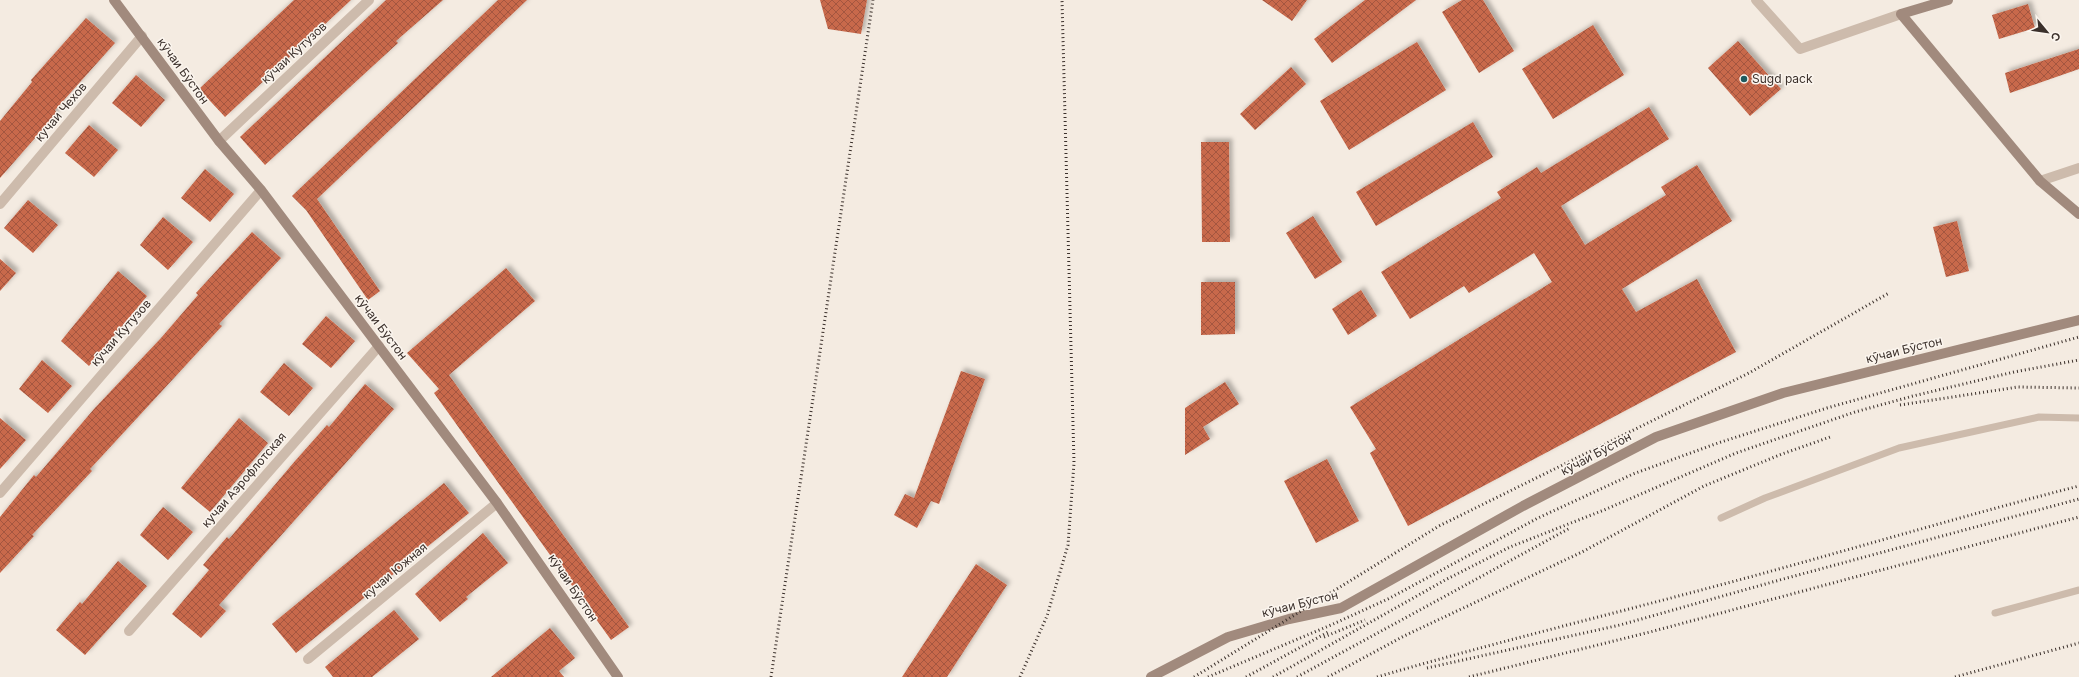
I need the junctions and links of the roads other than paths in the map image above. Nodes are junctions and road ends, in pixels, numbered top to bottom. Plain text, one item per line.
1 (114, 0) edge
2 (369, 0) edge
3 (1756, 0) edge
4 (1948, 0) edge
5 (1901, 14) junction
6 (142, 36) junction
7 (219, 141) junction
8 (2079, 168) edge
9 (2040, 181) junction
10 (261, 190) junction
11 (0, 204) edge
12 (2079, 214) edge
13 (2079, 320) edge
14 (379, 346) junction
15 (2079, 418) edge
16 (0, 493) edge
17 (497, 503) junction
18 (1721, 518) dead end
19 (2079, 590) edge
20 (1995, 613) dead end
21 (129, 632) dead end
22 (308, 659) dead end
23 (618, 677) edge
24 (1151, 677) edge

1 - 6 main road, кӯчаи Бӯстон
2 - 7 street, кӯчаи Кутузов
3 - 5 street
4 - 5 main road
5 - 9 main road
6 - 7 main road, кӯчаи Бӯстон
6 - 11 street, кучаи Чехов
7 - 10 main road, кӯчаи Бӯстон
8 - 9 street
9 - 12 main road
10 - 14 main road, кӯчаи Бӯстон
10 - 16 street, кӯчаи Кутузов
13 - 24 main road, кӯчаи Бӯстон
14 - 17 main road, кӯчаи Бӯстон
14 - 21 street, кучаи Аэрофлотская
15 - 18 lane
17 - 22 street, кучаи Южная
17 - 23 main road, кӯчаи Бӯстон
19 - 20 lane

